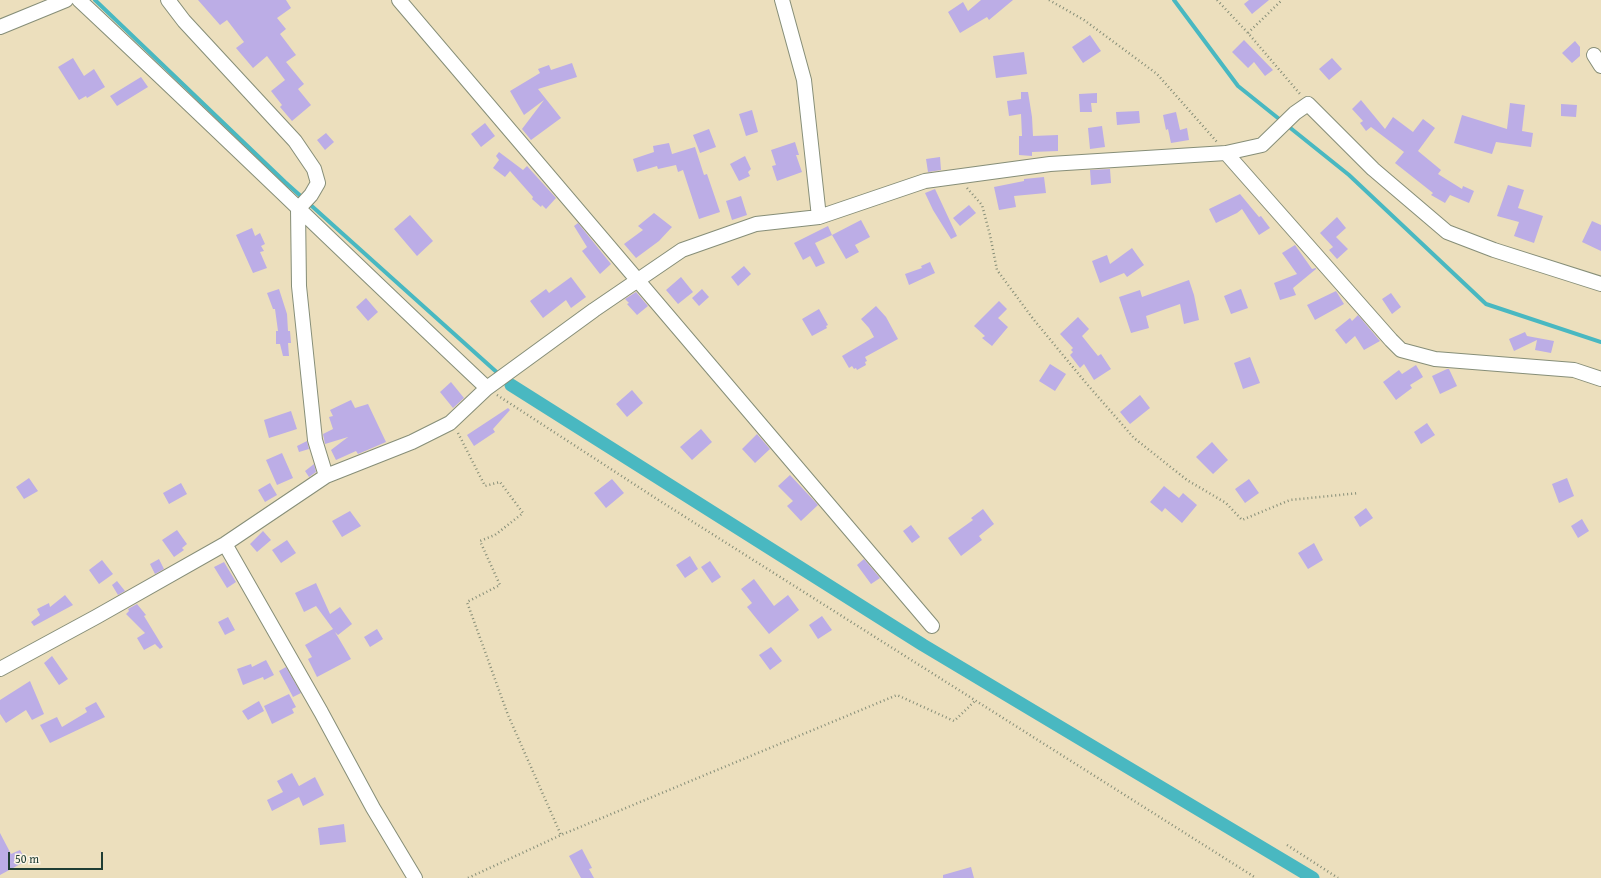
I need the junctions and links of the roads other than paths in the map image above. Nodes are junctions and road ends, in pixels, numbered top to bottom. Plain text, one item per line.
1 (66, 0) edge
2 (79, 0) edge
3 (168, 0) edge
4 (399, 0) edge
5 (782, 0) edge
6 (0, 27) edge
7 (1226, 153) junction
8 (303, 204) junction
9 (819, 217) junction
10 (638, 280) junction
11 (1601, 284) edge
12 (1601, 379) edge
13 (497, 380) junction
14 (326, 476) junction
15 (225, 544) junction
16 (932, 626) dead end
17 (0, 669) edge
18 (415, 878) edge

1 - 6 street
2 - 8 street
3 - 8 street
4 - 10 street
5 - 9 street
7 - 9 street
7 - 11 street
7 - 12 street
8 - 13 street
8 - 14 street
9 - 10 street
10 - 13 street
10 - 16 street
13 - 14 street
14 - 15 street
15 - 17 street
15 - 18 street

